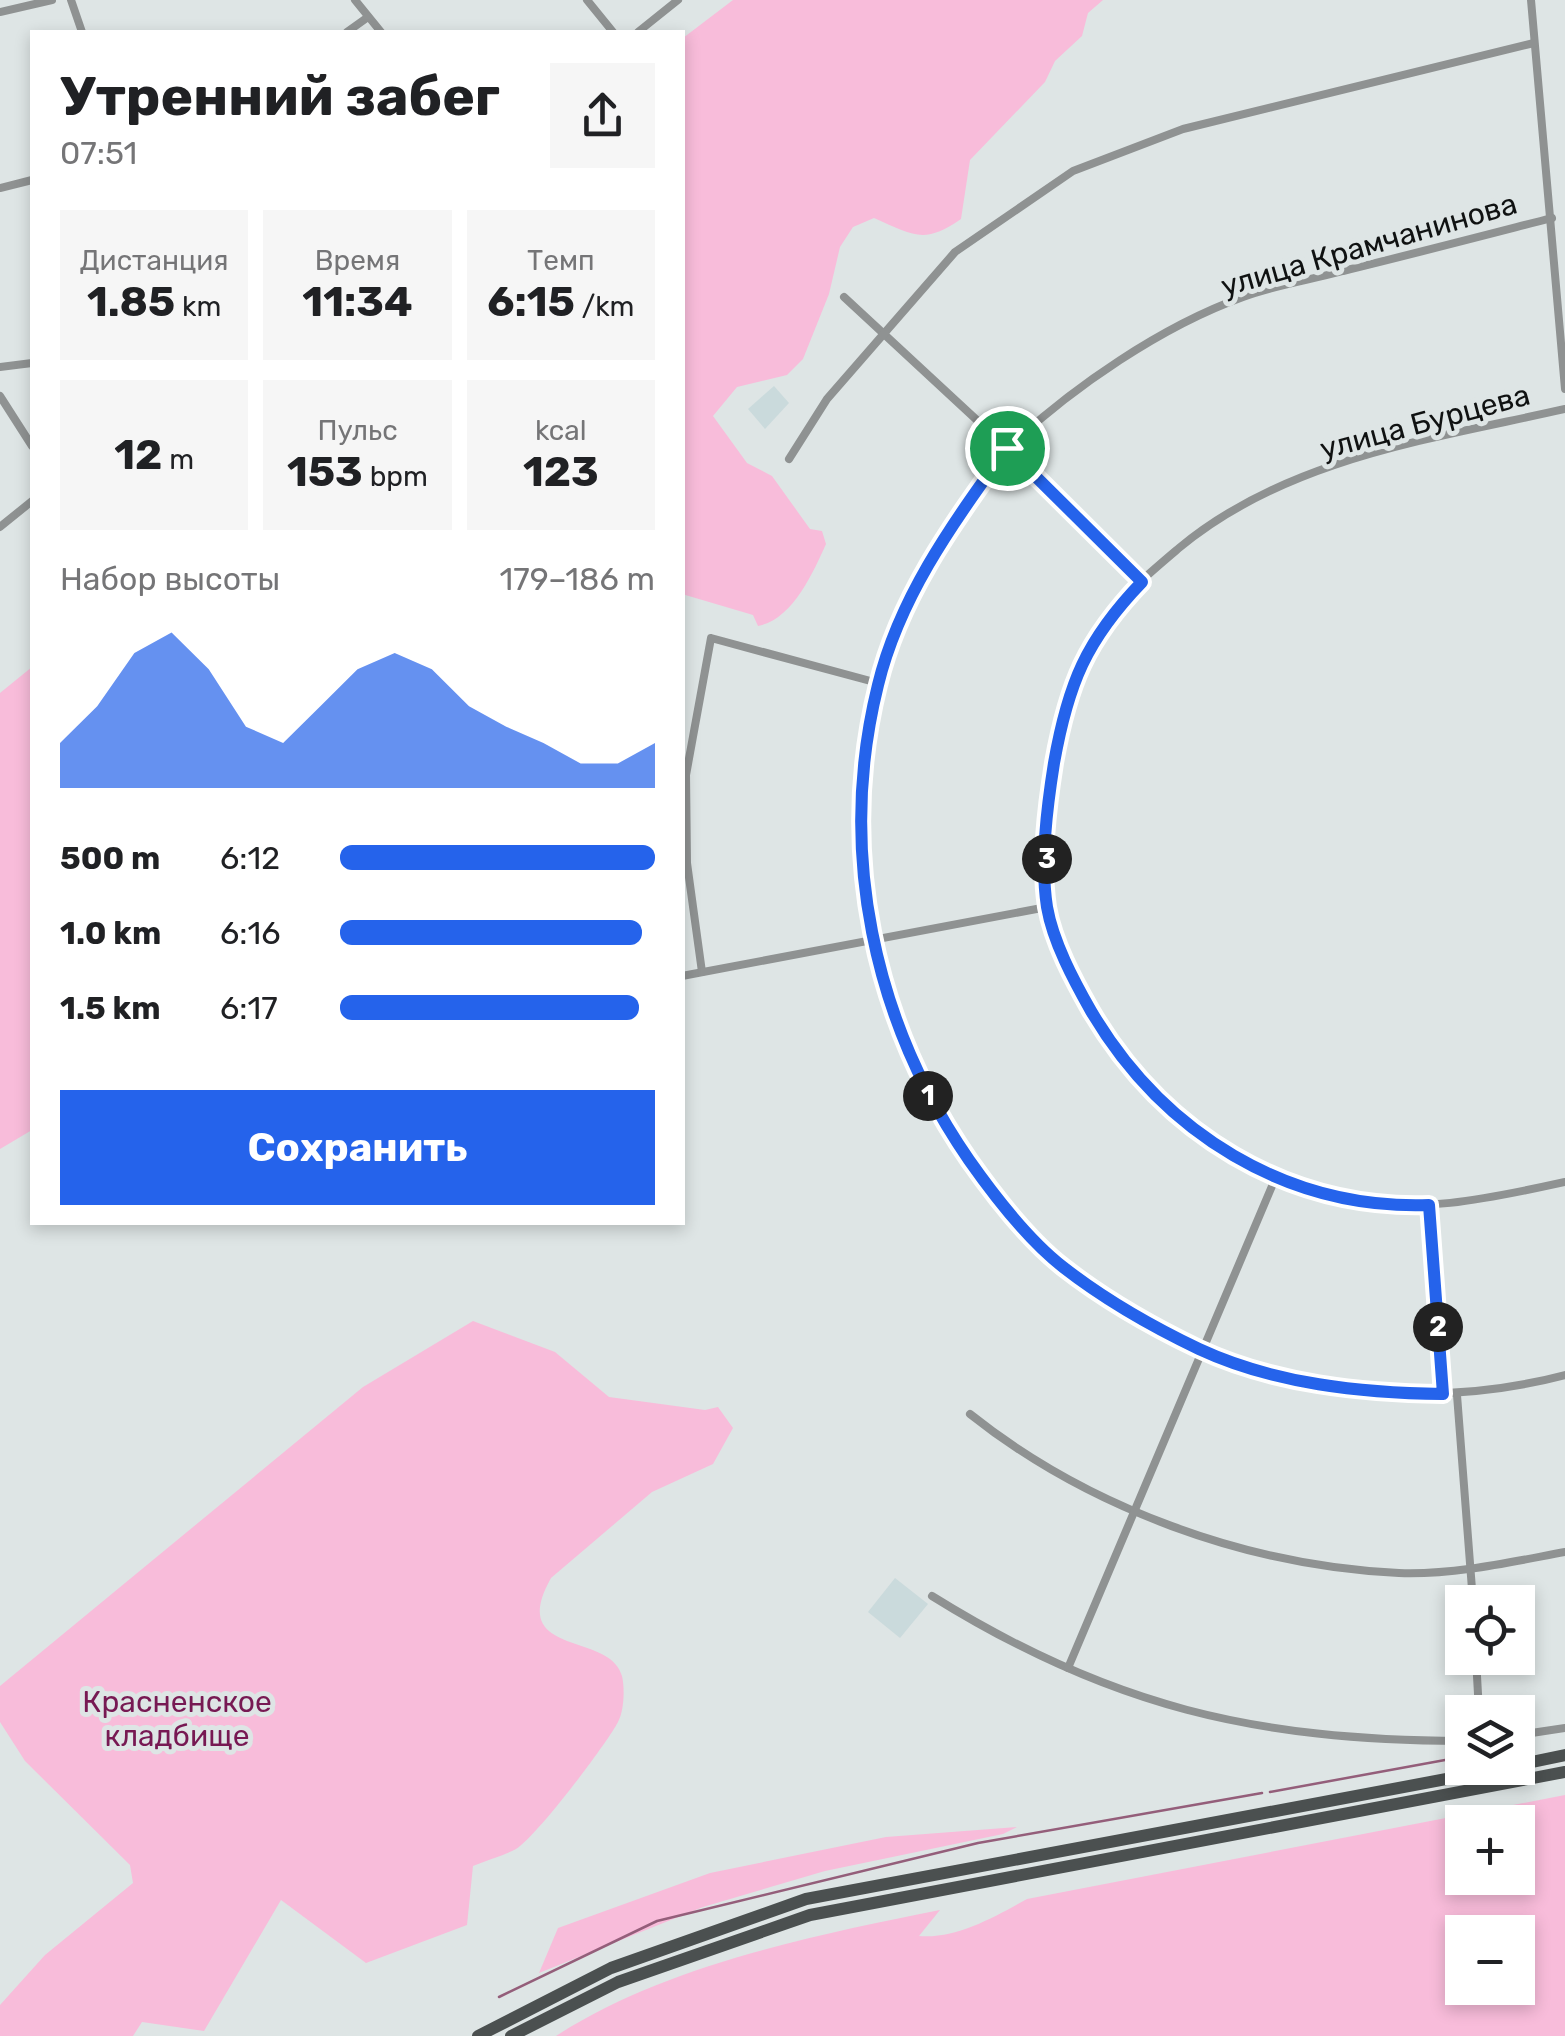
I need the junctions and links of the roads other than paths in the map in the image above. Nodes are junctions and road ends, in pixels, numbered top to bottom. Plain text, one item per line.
1 (52, 0) edge
2 (71, 0) edge
3 (355, 0) edge
4 (587, 0) edge
5 (678, 0) edge
6 (1531, 0) edge
7 (0, 12) edge
8 (368, 17) junction
9 (81, 30) edge
10 (350, 30) edge
11 (378, 30) edge
12 (611, 30) edge
13 (640, 30) edge
14 (1534, 44) junction
15 (30, 180) edge
16 (0, 188) edge
17 (1552, 218) junction
18 (844, 297) dead end
19 (883, 331) junction
20 (30, 363) edge
21 (0, 367) edge
22 (1565, 389) edge
23 (0, 396) edge
24 (1565, 409) edge
25 (30, 443) edge
26 (1007, 448) junction
27 (789, 459) dead end
28 (30, 503) edge
29 (0, 527) edge
30 (1142, 582) junction
31 (878, 683) junction
32 (1047, 907) junction
33 (872, 939) junction
34 (702, 972) junction
35 (685, 975) edge
36 (1275, 1179) junction
37 (1565, 1182) edge
38 (1429, 1205) junction
39 (1201, 1350) junction
40 (1565, 1375) edge
41 (1443, 1394) junction
42 (1457, 1395) junction
43 (970, 1414) dead end
44 (1131, 1509) junction
45 (1565, 1552) edge
46 (1471, 1569) junction
47 (1472, 1585) edge
48 (932, 1596) dead end
49 (1068, 1668) junction
50 (1565, 1728) edge
51 (1535, 1733) edge
52 (1445, 1741) edge
53 (1565, 1755) edge
54 (1535, 1761) edge
55 (1565, 1772) edge
56 (1445, 1779) edge
57 (478, 2036) edge
58 (511, 2036) edge

1 - 7 street
2 - 9 street
3 - 8 street
4 - 12 street
5 - 13 street
6 - 14 street
8 - 10 street
8 - 11 street
14 - 17 street
14 - 19 street
15 - 16 street
17 - 22 street
17 - 26 street, улица Крамчанинова
18 - 19 street
19 - 26 street
19 - 27 street
20 - 21 street
23 - 25 street
24 - 30 street, улица Бурцева
26 - 30 street
26 - 31 street, улица Крамчанинова
28 - 29 street
30 - 32 street, улица Бурцева
31 - 33 street, улица Крамчанинова
31 - 34 street
32 - 33 street
32 - 36 street, улица Бурцева
33 - 34 street
33 - 39 street, улица Крамчанинова
34 - 35 street
36 - 38 street, улица Бурцева
36 - 39 street
37 - 38 street, улица Бурцева
38 - 41 street
39 - 41 street, улица Крамчанинова
39 - 44 street
40 - 42 street, улица Крамчанинова
41 - 42 street, улица Крамчанинова
42 - 46 street
43 - 44 street
44 - 46 street
44 - 49 street
45 - 46 street
46 - 47 street
48 - 49 street
49 - 52 street
50 - 51 street
53 - 54 main road
55 - 58 main road
56 - 57 main road

